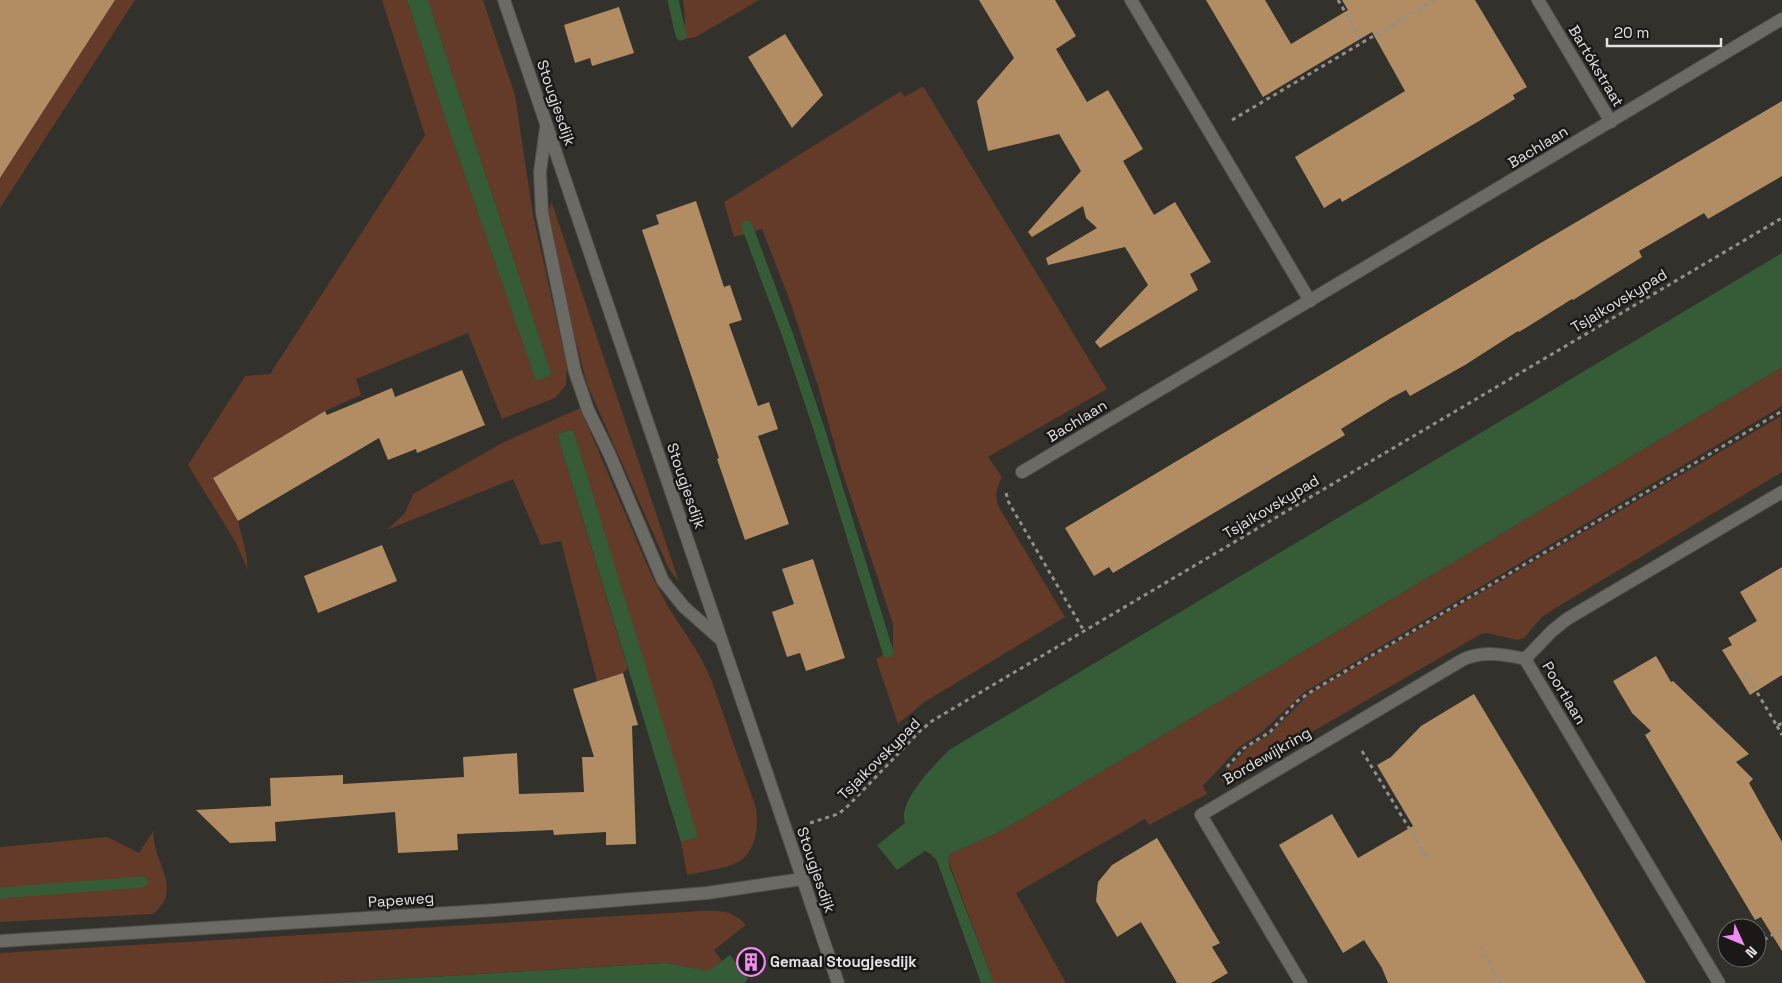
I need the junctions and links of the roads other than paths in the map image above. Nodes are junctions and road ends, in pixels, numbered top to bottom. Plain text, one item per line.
1 (504, 0) edge
2 (1131, 0) edge
3 (1538, 0) edge
4 (1782, 19) edge
5 (1611, 122) junction
6 (547, 126) junction
7 (1310, 301) junction
8 (1022, 472) road end
9 (1782, 492) edge
10 (720, 638) junction
11 (1524, 659) junction
12 (802, 879) junction
13 (0, 941) edge
14 (838, 983) edge
15 (1301, 983) edge
16 (1719, 983) edge

1 - 6 street, Stougjesdijk
2 - 7 street
3 - 5 street, Bartókstraat
4 - 5 street, Bachlaan
5 - 7 street, Bachlaan
6 - 10 street, Stougjesdijk
6 - 10 street
7 - 8 street, Bachlaan
9 - 11 street, Poortlaan
10 - 12 street, Stougjesdijk
11 - 15 street, Bordewijkring
11 - 16 street, Poortlaan
12 - 13 street, Papeweg
12 - 14 street, Stougjesdijk

